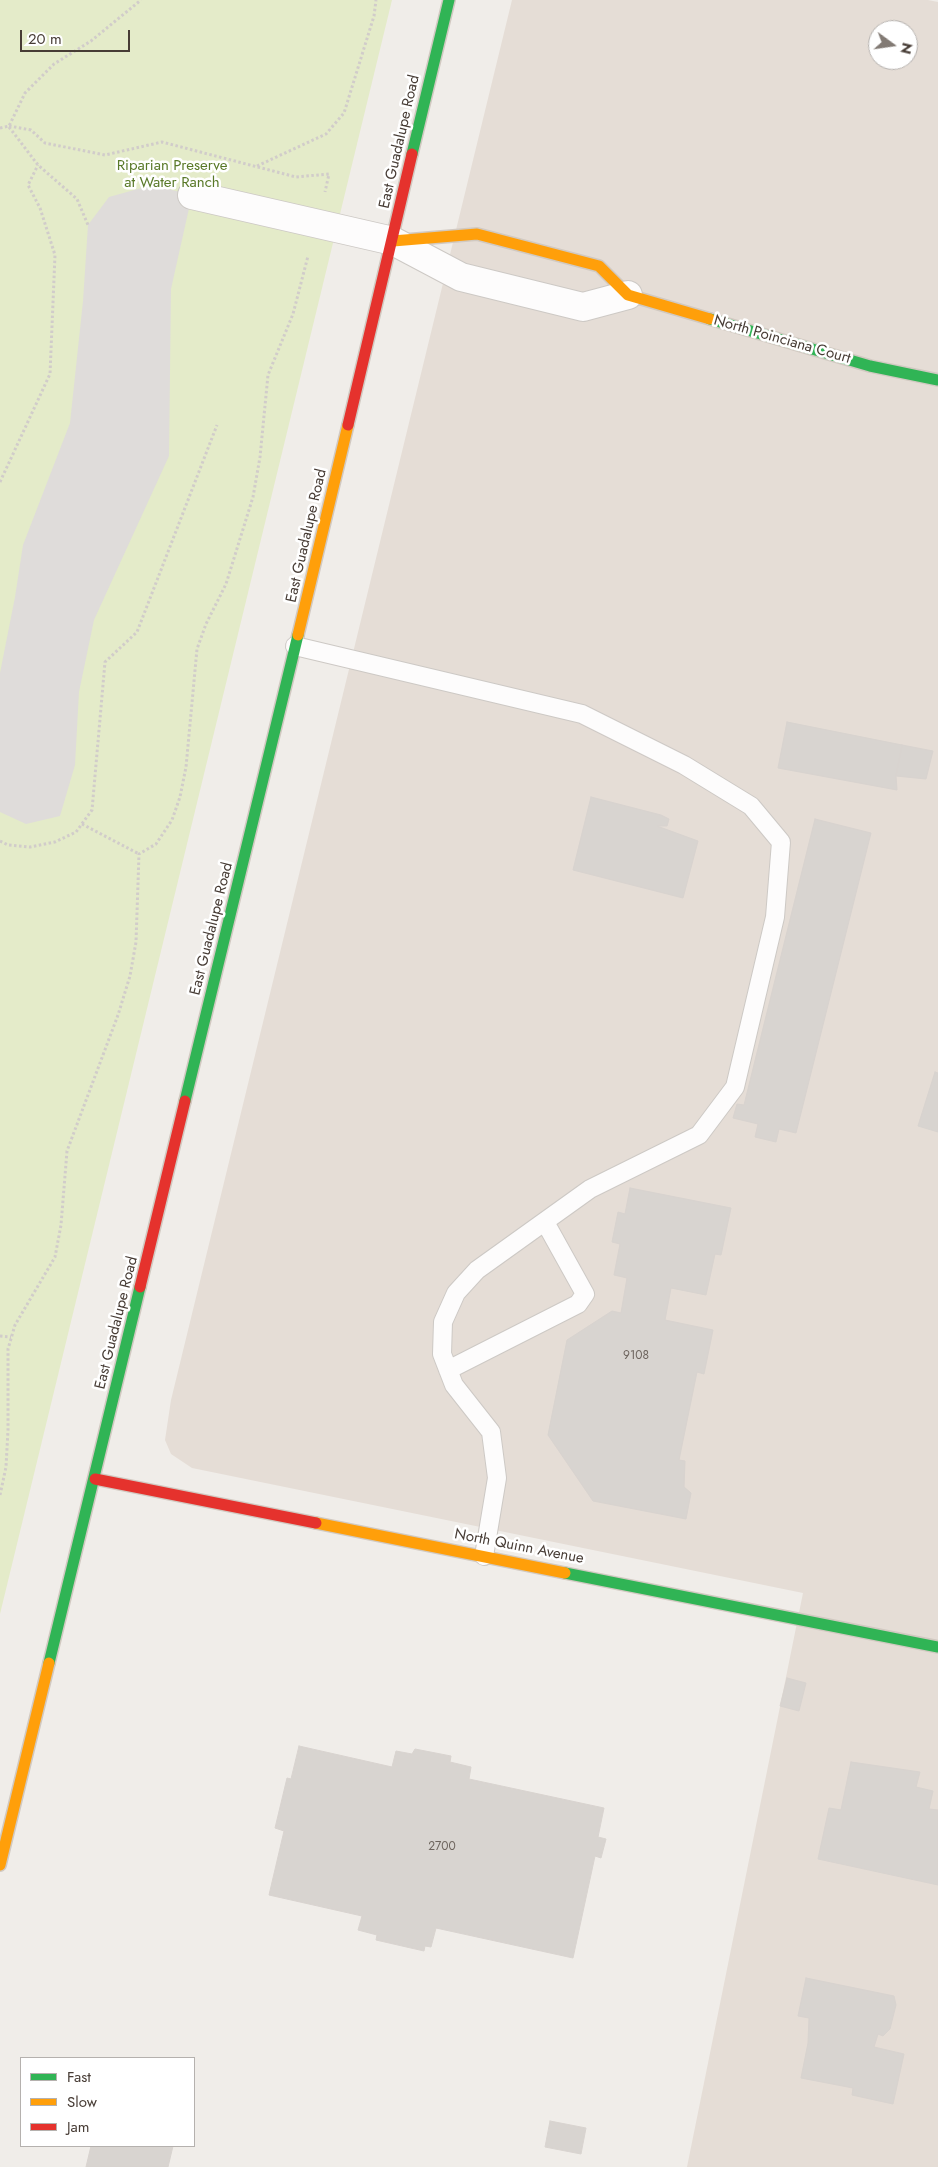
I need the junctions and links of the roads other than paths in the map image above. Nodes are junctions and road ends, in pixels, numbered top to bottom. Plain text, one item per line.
1 (449, 0) edge
2 (192, 195) dead end
3 (393, 241) junction
4 (628, 295) junction
5 (938, 380) edge
6 (295, 646) junction
7 (545, 1222) junction
8 (448, 1370) junction
9 (95, 1479) junction
10 (484, 1556) junction
11 (938, 1647) edge
12 (0, 1865) edge

1 - 3 main road, East Guadalupe Road
2 - 3 street
3 - 4 street
3 - 4 main road, North Poinciana Court
3 - 6 main road, East Guadalupe Road
4 - 5 main road, North Poinciana Court
6 - 7 lane
6 - 9 main road, East Guadalupe Road
7 - 8 lane
7 - 8 lane
8 - 10 lane
9 - 10 main road, North Quinn Avenue
9 - 12 main road, East Guadalupe Road
10 - 11 main road, North Quinn Avenue

